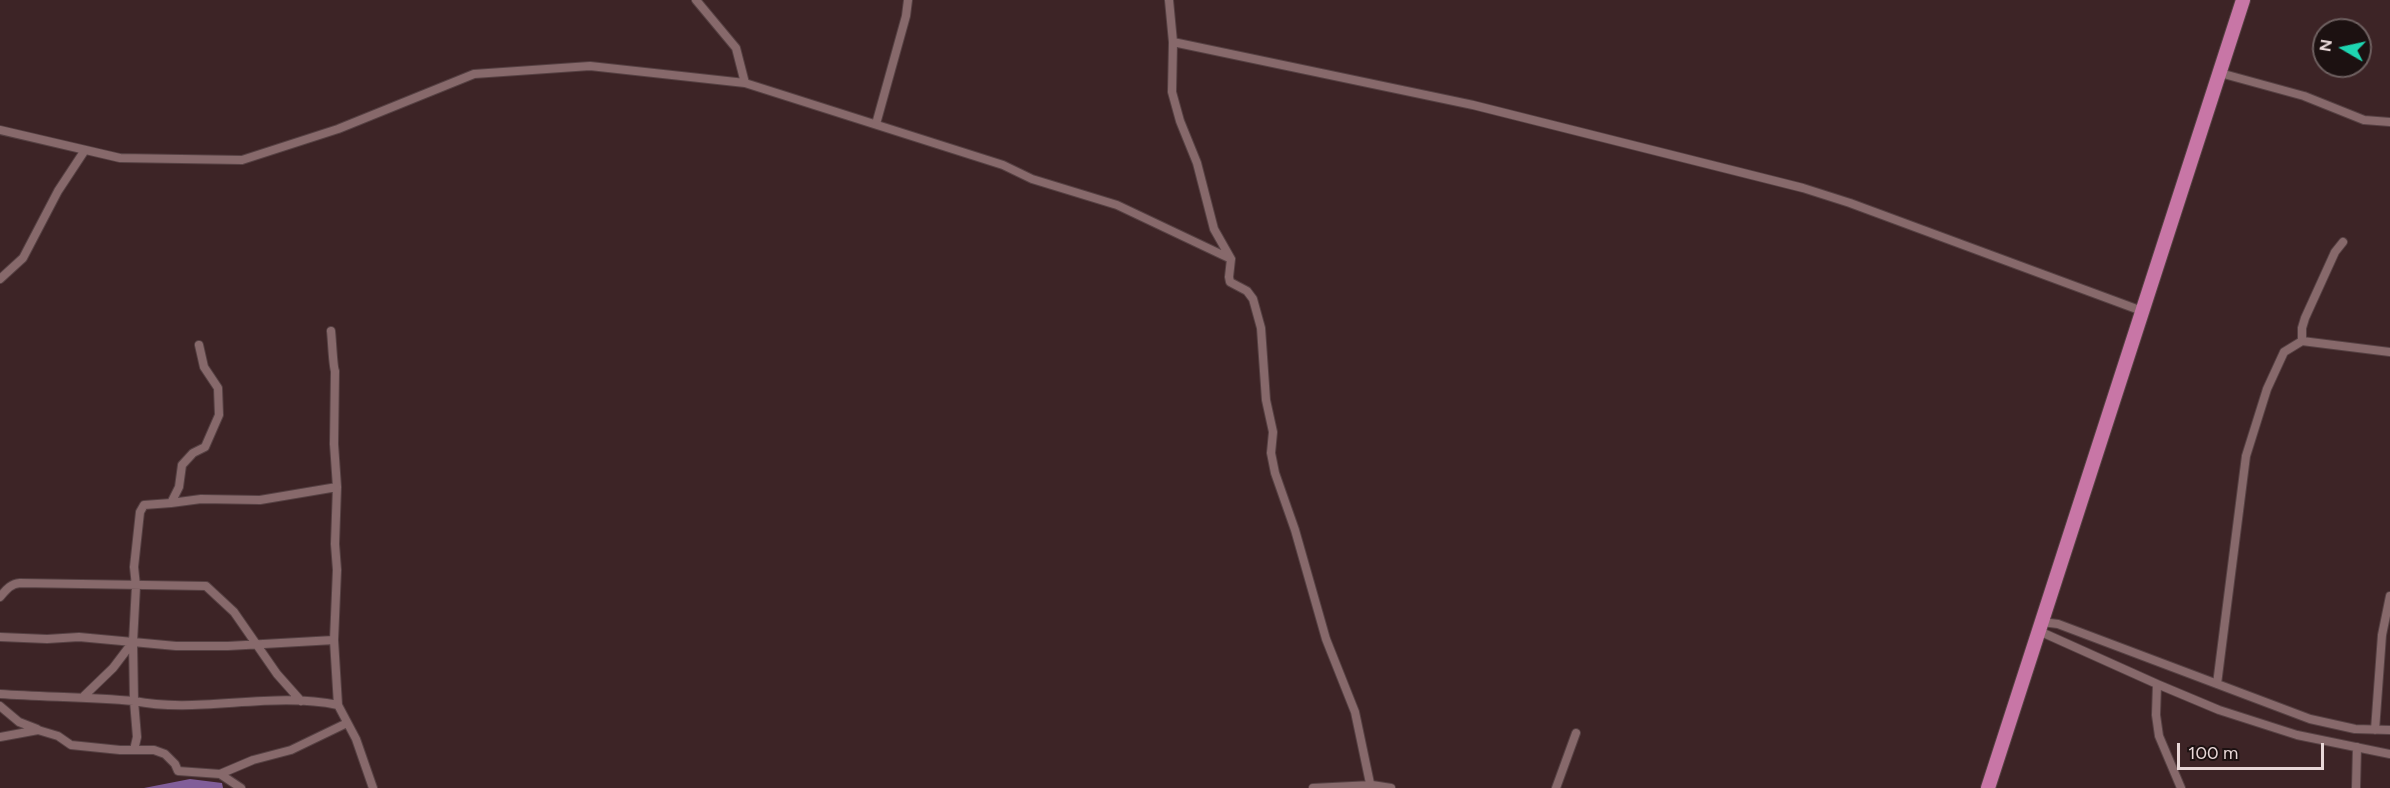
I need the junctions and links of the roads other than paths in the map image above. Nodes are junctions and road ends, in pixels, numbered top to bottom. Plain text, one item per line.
1 (696, 0) edge
2 (908, 0) edge
3 (1169, 0) edge
4 (2243, 0) edge
5 (1173, 42) junction
6 (2220, 73) junction
7 (745, 83) junction
8 (2390, 122) edge
9 (876, 124) junction
10 (0, 130) edge
11 (85, 150) junction
12 (2343, 242) dead end
13 (1231, 259) junction
14 (0, 279) edge
15 (2142, 311) junction
16 (331, 331) dead end
17 (2302, 340) junction
18 (199, 345) dead end
19 (2390, 352) edge
20 (337, 487) junction
21 (171, 503) junction
22 (0, 584) edge
23 (14, 584) junction
24 (136, 586) junction
25 (2390, 596) edge
26 (0, 597) edge
27 (2040, 626) junction
28 (2386, 633) edge
29 (0, 637) edge
30 (334, 640) junction
31 (133, 642) junction
32 (255, 643) junction
33 (2157, 684) junction
34 (2217, 684) junction
35 (0, 694) edge
36 (84, 696) junction
37 (134, 701) junction
38 (301, 701) junction
39 (338, 705) junction
40 (0, 706) edge
41 (347, 723) junction
42 (2390, 729) edge
43 (38, 730) junction
44 (2375, 730) junction
45 (1576, 733) dead end
46 (0, 737) edge
47 (2357, 747) junction
48 (134, 750) junction
49 (2390, 754) edge
50 (220, 774) junction
51 (1372, 787) edge
52 (241, 788) edge
53 (373, 788) edge
54 (1313, 788) edge
55 (1391, 788) edge
56 (1556, 788) edge
57 (1988, 788) edge
58 (2181, 788) edge
59 (2356, 788) edge

1 - 7 street
2 - 9 street
3 - 5 street
4 - 6 highway
5 - 13 street
5 - 15 street
6 - 8 street
6 - 15 highway
7 - 9 street
7 - 11 street
9 - 13 street
10 - 11 street
11 - 14 street
12 - 17 street
13 - 51 street
15 - 27 highway
16 - 20 street
17 - 19 street
17 - 34 street
18 - 21 street
20 - 21 street
20 - 30 street
21 - 24 street
22 - 23 street
23 - 24 street
23 - 26 street
24 - 31 street
24 - 32 street
25 - 28 street
27 - 33 street
27 - 34 street
27 - 57 highway
28 - 44 street
29 - 31 street
30 - 32 street
30 - 39 street
31 - 32 street
31 - 36 street
31 - 37 street
32 - 38 street
33 - 47 street
33 - 58 street
34 - 44 street
35 - 36 street
36 - 37 street
37 - 38 street
37 - 48 street
38 - 39 street
39 - 41 street
40 - 43 street
41 - 50 street
41 - 53 street
42 - 44 street
43 - 46 street
43 - 48 street
45 - 56 street
47 - 49 street
47 - 59 street
48 - 50 street
50 - 52 street
51 - 54 street
51 - 55 street

